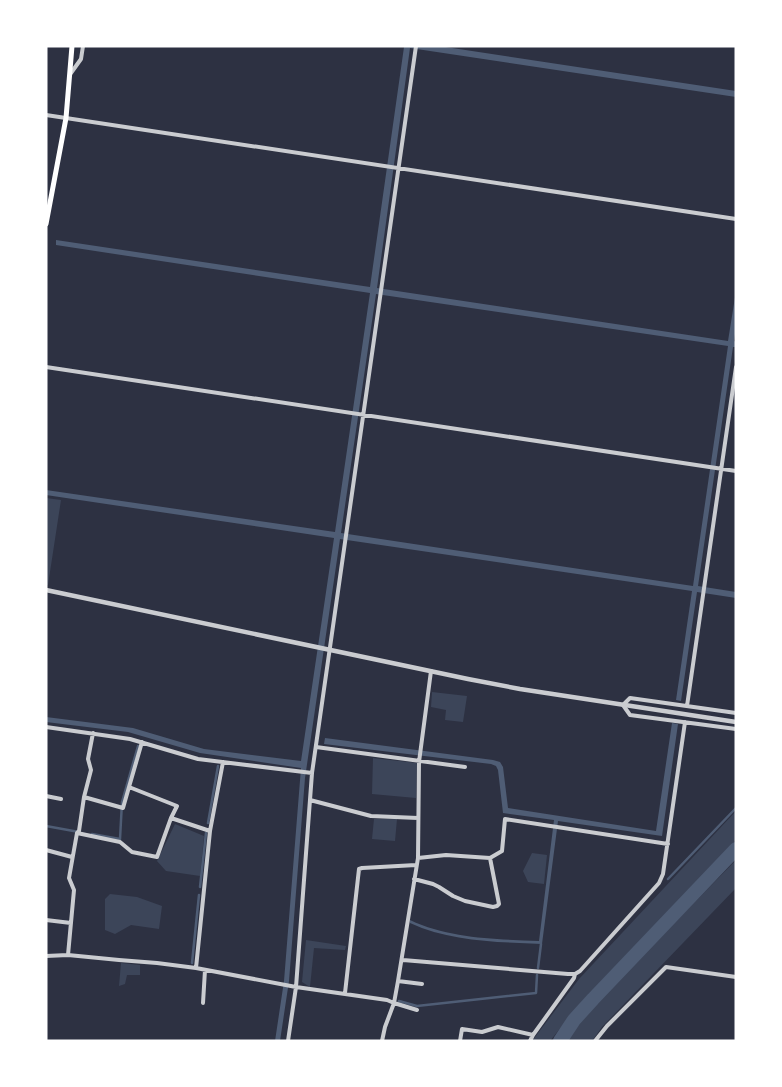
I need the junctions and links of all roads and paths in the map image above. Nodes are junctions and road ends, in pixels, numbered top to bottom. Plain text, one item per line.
1 (72, 46) edge
2 (84, 46) edge
3 (415, 48) edge
4 (71, 73) junction
5 (46, 116) edge
6 (66, 118) junction
7 (398, 169) junction
8 (736, 219) edge
9 (46, 224) edge
10 (46, 367) edge
11 (736, 367) edge
12 (362, 414) junction
13 (719, 468) junction
14 (736, 471) edge
15 (46, 590) edge
16 (329, 649) junction
17 (431, 671) junction
18 (623, 705) junction
19 (687, 706) junction
20 (736, 713) edge
21 (685, 722) junction
22 (736, 722) edge
23 (46, 727) edge
24 (736, 729) edge
25 (94, 733) junction
26 (142, 742) junction
27 (316, 748) junction
28 (419, 760) junction
29 (223, 762) junction
30 (465, 767) dead end
31 (310, 773) junction
32 (129, 787) junction
33 (46, 796) edge
34 (84, 797) junction
35 (61, 799) dead end
36 (310, 800) junction
37 (172, 818) junction
38 (418, 818) junction
39 (210, 831) junction
40 (78, 832) junction
41 (668, 844) junction
42 (46, 850) edge
43 (72, 857) junction
44 (418, 858) junction
45 (490, 858) junction
46 (416, 865) junction
47 (414, 880) junction
48 (46, 920) edge
49 (71, 924) junction
50 (68, 955) junction
51 (46, 956) edge
52 (403, 960) junction
53 (196, 968) junction
54 (205, 970) junction
55 (575, 974) junction
56 (736, 977) edge
57 (398, 982) junction
58 (422, 984) dead end
59 (294, 987) junction
60 (345, 994) junction
61 (203, 1003) dead end
62 (394, 1004) junction
63 (417, 1010) dead end
64 (533, 1035) junction
65 (288, 1041) edge
66 (382, 1041) edge
67 (460, 1041) edge
68 (530, 1041) edge
69 (595, 1041) edge

1 - 4 main road
2 - 4 street
3 - 7 street
4 - 6 main road
5 - 6 street
6 - 7 street
6 - 9 main road
7 - 8 street
7 - 12 street
10 - 12 street
11 - 13 street
12 - 13 street
12 - 16 street
13 - 14 street
13 - 19 street
15 - 16 street
16 - 17 street
16 - 27 street
17 - 18 street
17 - 28 street
18 - 19 street
18 - 21 street
18 - 22 street
19 - 20 street
21 - 24 street
21 - 41 street
23 - 25 street
25 - 26 street
25 - 34 street
26 - 29 street
26 - 32 street
27 - 28 street
27 - 31 street
28 - 30 street
28 - 38 street
29 - 31 street
29 - 39 street
31 - 36 street
32 - 34 street
32 - 37 street
33 - 35 street
34 - 40 street
36 - 38 street
36 - 59 street
37 - 39 street
37 - 40 street
38 - 44 street
39 - 53 street
40 - 43 street
41 - 45 street
41 - 55 street
42 - 43 street
43 - 49 street
44 - 45 street
44 - 46 street
45 - 47 street
46 - 47 street
46 - 60 street
47 - 52 street
48 - 49 street
49 - 50 street
50 - 51 street
50 - 53 street
52 - 55 street
52 - 57 street
53 - 54 street
54 - 59 street
54 - 61 street
55 - 64 street
56 - 69 street
57 - 58 street
57 - 62 street
59 - 60 street
59 - 65 street
60 - 62 street
62 - 63 street
62 - 66 street
64 - 67 street
64 - 68 street

